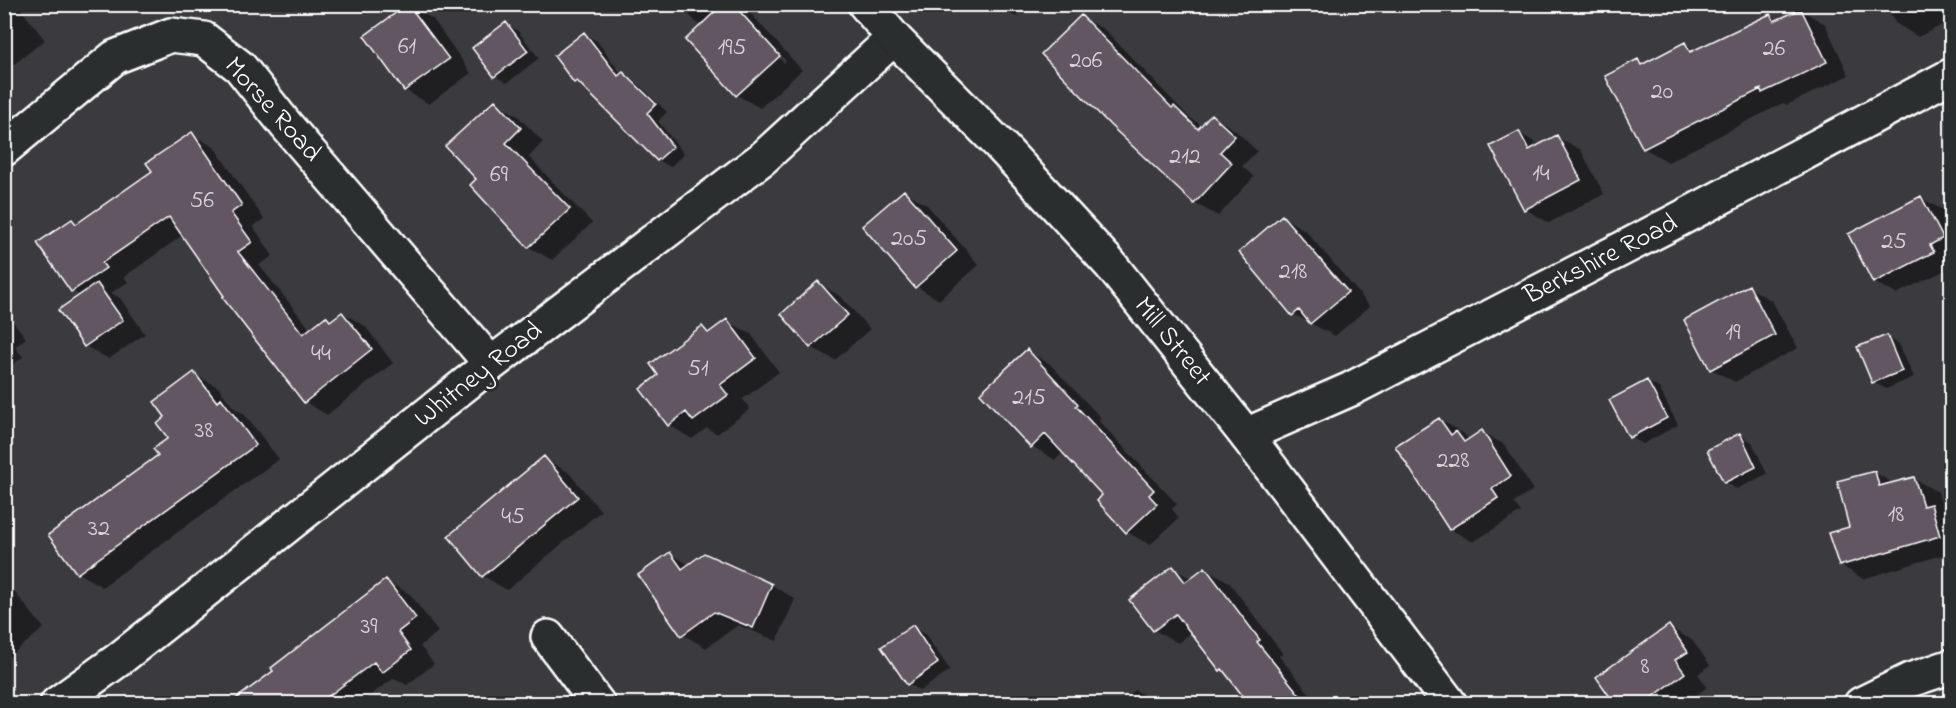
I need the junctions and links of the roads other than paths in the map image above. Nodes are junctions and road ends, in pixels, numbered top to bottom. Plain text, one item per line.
1 (865, 4) edge
2 (894, 38) junction
3 (1952, 75) edge
4 (4, 148) edge
5 (491, 364) junction
6 (1246, 435) junction
7 (548, 637) dead end
8 (1952, 666) edge
9 (57, 704) edge
10 (598, 704) edge
11 (1450, 704) edge
12 (1861, 704) edge

1 - 2 street, Mill Street
2 - 5 street, Whitney Road
2 - 6 street, Mill Street
3 - 6 street, Berkshire Road
4 - 5 street, Morse Road
5 - 9 street, Whitney Road
6 - 11 street, Mill Street
7 - 10 street
8 - 12 street

